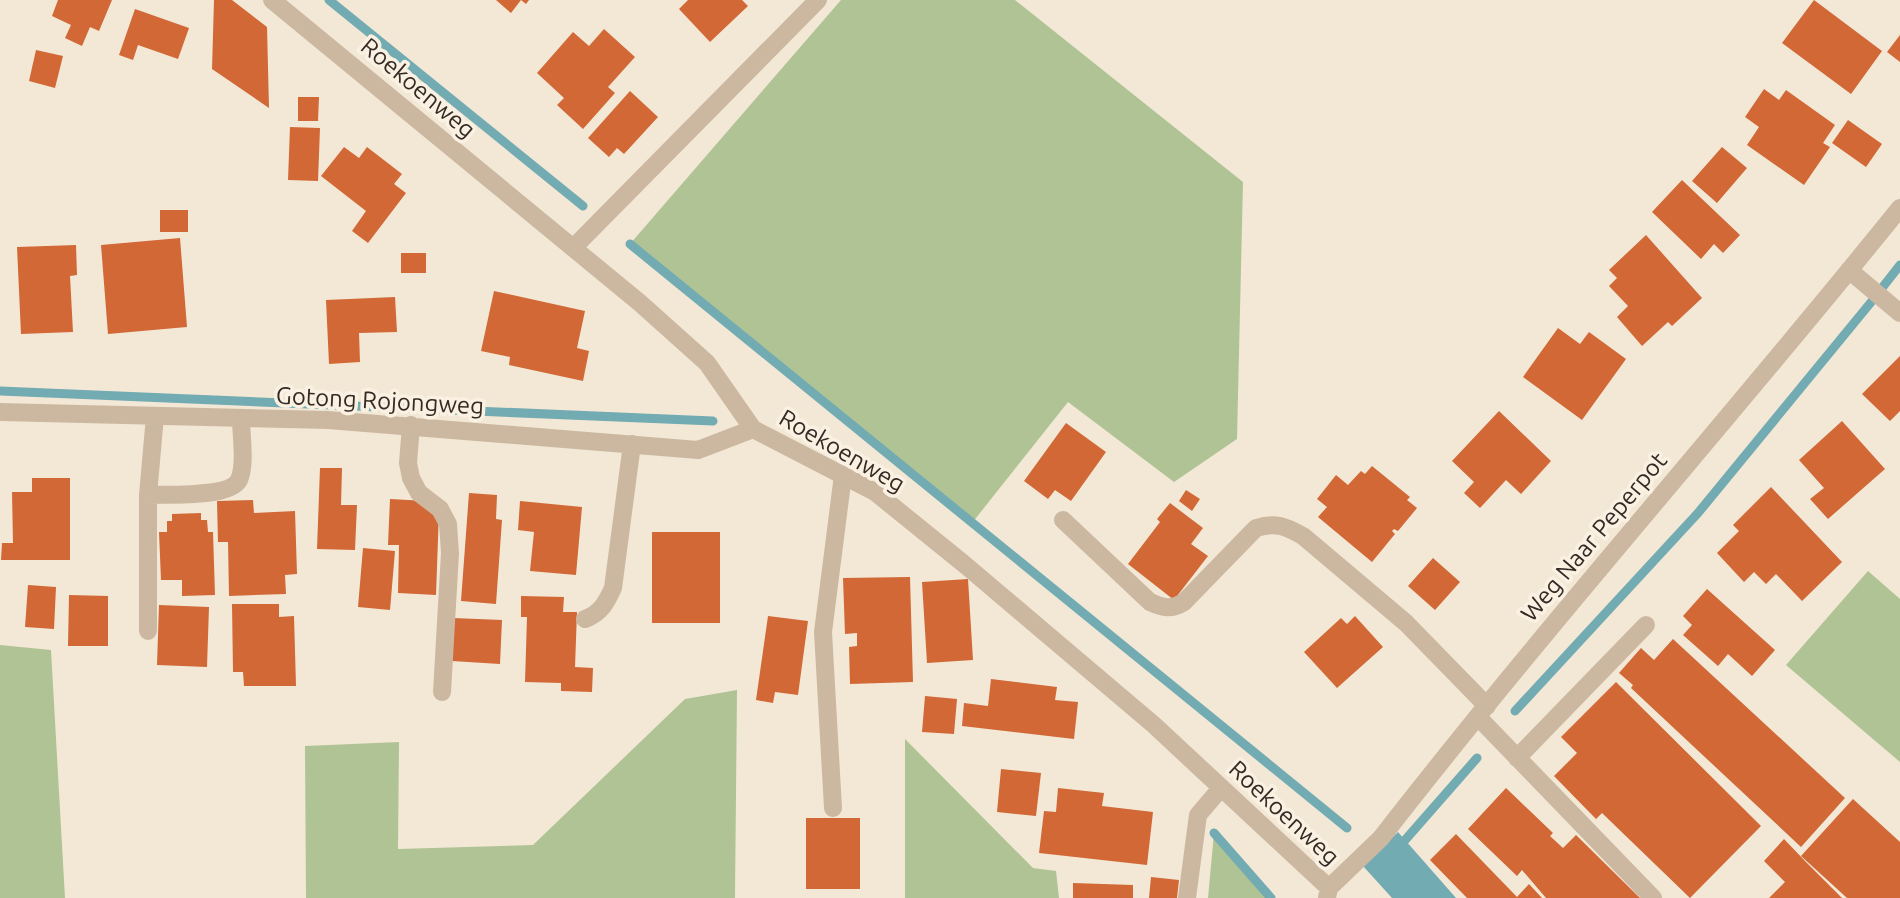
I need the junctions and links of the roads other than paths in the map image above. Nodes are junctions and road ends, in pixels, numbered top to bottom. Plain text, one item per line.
1 (272, 0) edge
2 (818, 0) edge
3 (1897, 217) edge
4 (573, 248) junction
5 (1850, 270) junction
6 (1900, 313) edge
7 (0, 412) edge
8 (155, 416) junction
9 (241, 418) junction
10 (411, 425) junction
11 (753, 429) junction
12 (632, 444) junction
13 (843, 475) junction
14 (148, 495) junction
15 (1063, 520) dead end
16 (585, 619) dead end
17 (1646, 625) dead end
18 (148, 631) dead end
19 (442, 692) dead end
20 (1482, 712) junction
21 (1517, 758) junction
22 (1221, 788) junction
23 (833, 808) dead end
24 (1328, 893) edge
25 (1187, 898) edge
26 (1653, 898) edge

1 - 4 street, Roekoenweg
2 - 4 street
3 - 5 street, Weg Naar Peperpot
4 - 11 street, Roekoenweg
5 - 6 street
5 - 20 street, Weg Naar Peperpot
7 - 8 street, Gotong Rojongweg
8 - 9 street, Gotong Rojongweg
8 - 14 street
9 - 10 street, Gotong Rojongweg
9 - 14 street
10 - 12 street, Gotong Rojongweg
10 - 19 street
11 - 12 street, Gotong Rojongweg
11 - 13 street, Roekoenweg
12 - 16 street
13 - 22 street, Roekoenweg
13 - 23 street
14 - 18 street
15 - 20 street
17 - 21 street
20 - 21 street
20 - 24 street, Weg Naar Peperpot
21 - 26 street
22 - 24 street, Roekoenweg
22 - 25 street

